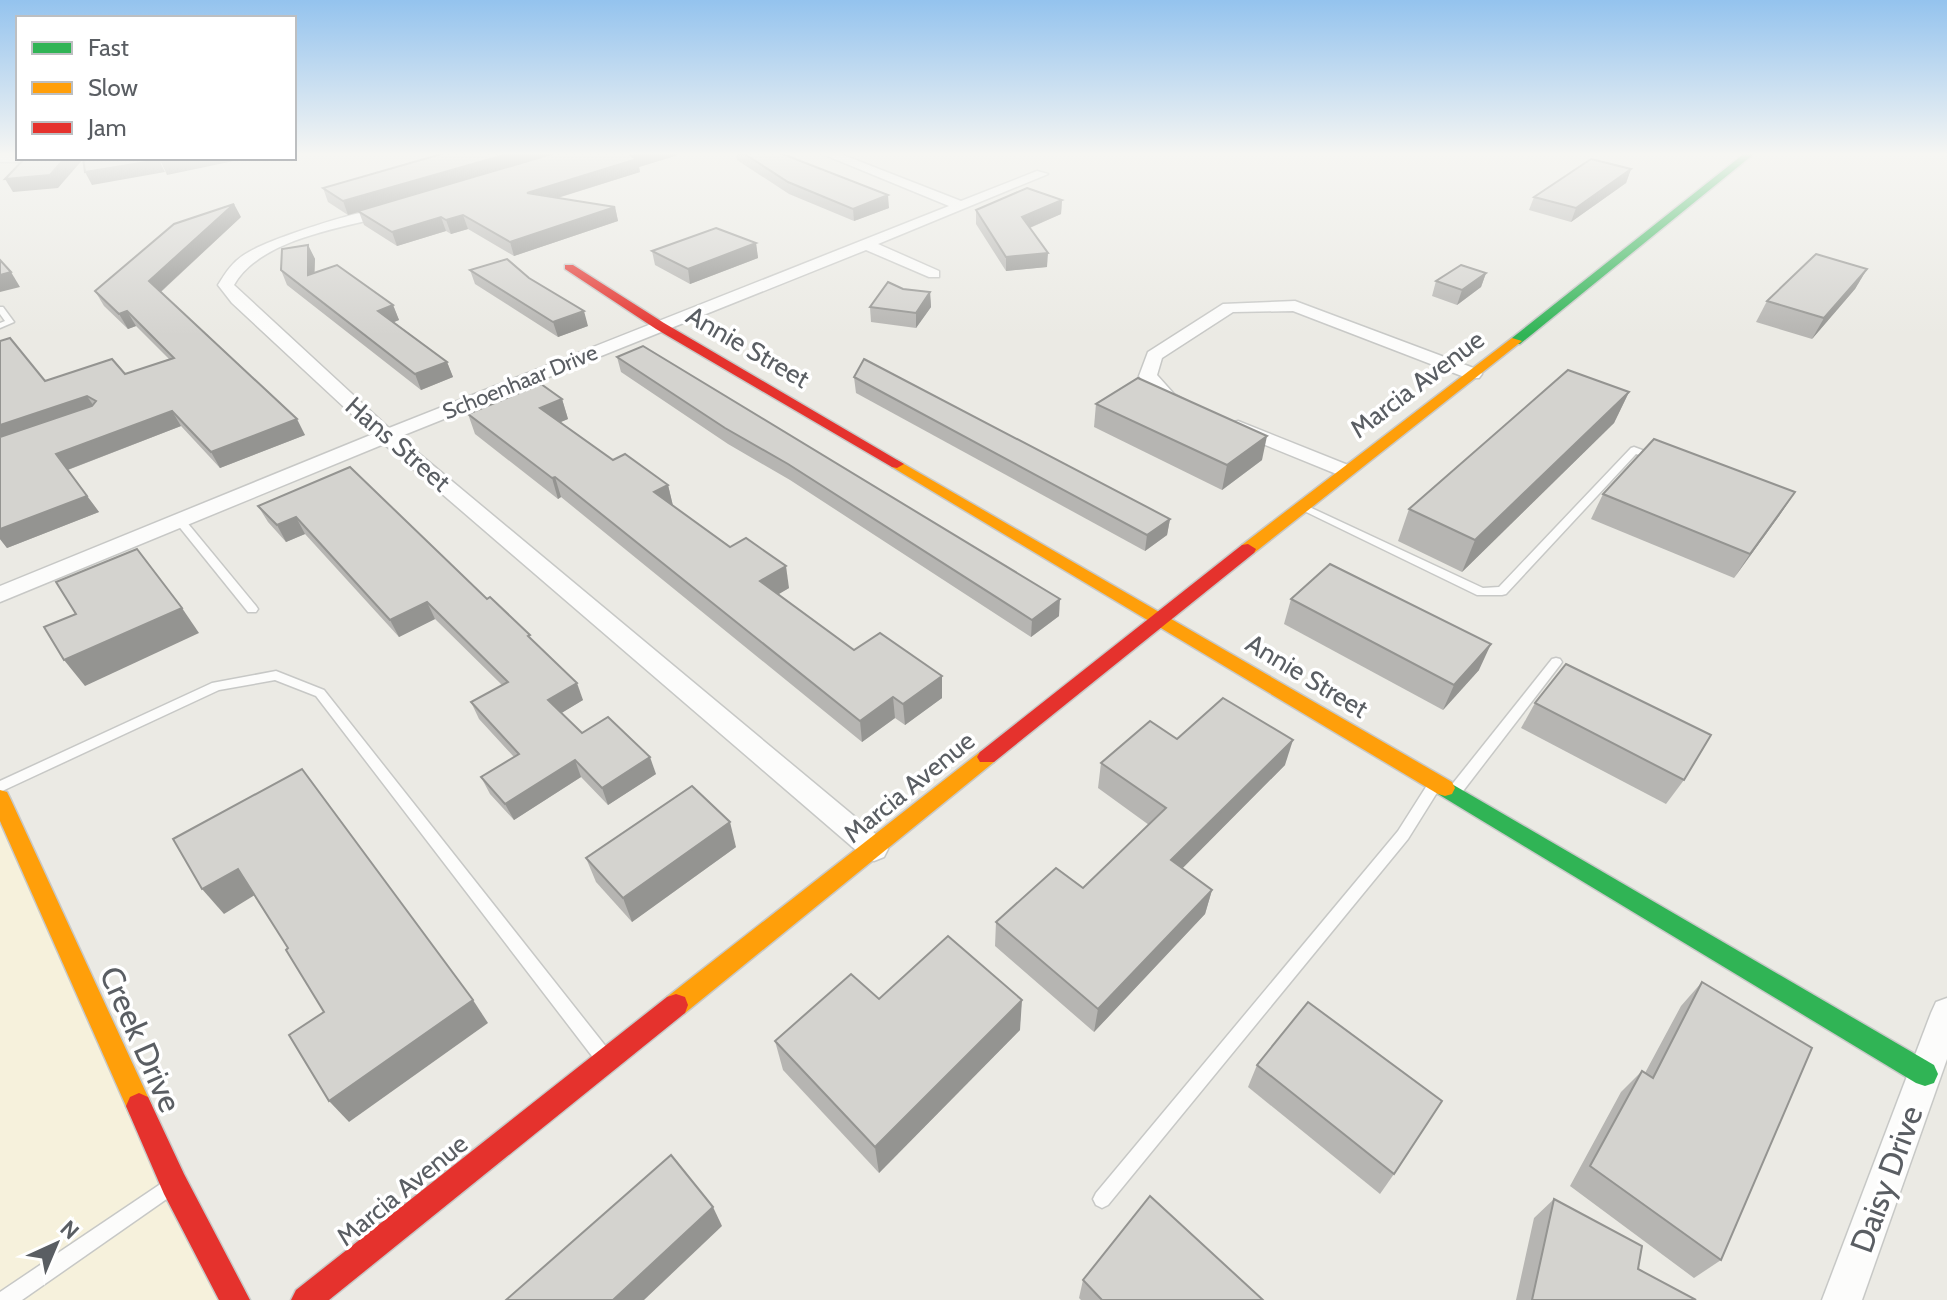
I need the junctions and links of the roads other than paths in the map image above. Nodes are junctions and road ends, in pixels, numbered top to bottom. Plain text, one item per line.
1 (379, 214) edge
2 (942, 214) edge
3 (1676, 214) edge
4 (865, 244) junction
5 (569, 267) dead end
6 (934, 274) dead end
7 (0, 309) edge
8 (0, 326) edge
9 (660, 326) junction
10 (1473, 374) junction
11 (386, 436) junction
12 (1662, 460) edge
13 (1346, 471) junction
14 (1301, 507) junction
15 (181, 522) junction
16 (0, 595) edge
17 (252, 609) dead end
18 (1161, 618) junction
19 (1556, 662) dead end
20 (1436, 783) junction
21 (0, 787) edge
22 (1453, 793) junction
23 (0, 798) edge
24 (874, 849) junction
25 (1947, 1013) edge
26 (606, 1060) junction
27 (1925, 1074) junction
28 (174, 1184) junction
29 (1102, 1199) dead end
30 (5, 1300) edge
31 (235, 1300) edge
32 (306, 1300) edge
33 (1842, 1300) edge

1 - 11 street, Hans Street
2 - 4 street, Schoenhaar Drive
3 - 10 street, Marcia Avenue
4 - 6 street
4 - 9 street, Schoenhaar Drive
5 - 9 street, Annie Street
7 - 8 lane
9 - 11 street, Schoenhaar Drive
9 - 18 street, Annie Street
10 - 13 street, Marcia Avenue
10 - 13 street
11 - 15 street, Schoenhaar Drive
11 - 24 street, Hans Street
12 - 14 lane
13 - 14 street, Marcia Avenue
14 - 18 street, Marcia Avenue
15 - 16 street, Schoenhaar Drive
15 - 17 lane
18 - 20 street, Annie Street
18 - 24 street, Marcia Avenue
19 - 22 lane
20 - 22 street, Annie Street
20 - 29 lane
21 - 26 lane
22 - 27 street, Annie Street
23 - 28 street, Creek Drive
24 - 26 street, Marcia Avenue
25 - 27 street, Daisy Drive
26 - 32 street, Marcia Avenue
27 - 33 street, Daisy Drive
28 - 30 lane
28 - 31 street, Creek Drive

